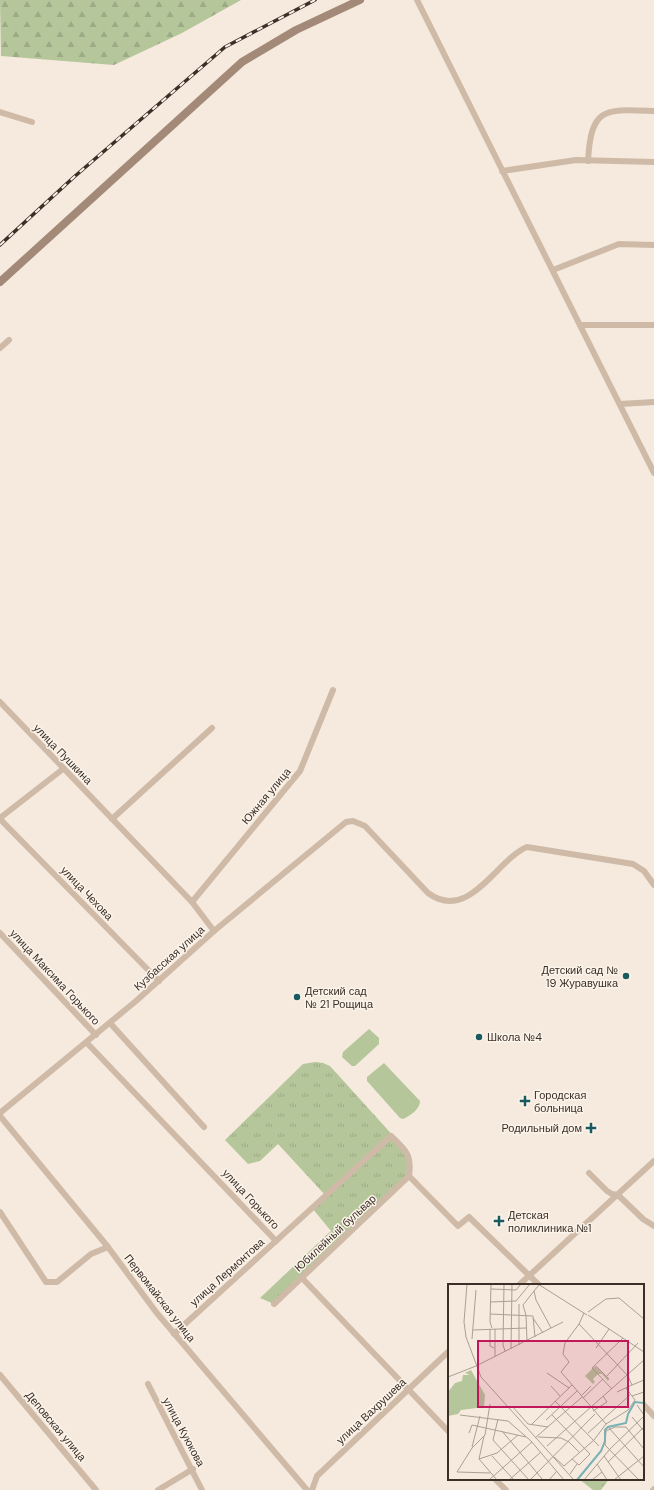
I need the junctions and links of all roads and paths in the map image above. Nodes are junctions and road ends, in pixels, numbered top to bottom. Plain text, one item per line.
1 (360, 0) edge
2 (417, 0) edge
3 (654, 110) edge
4 (0, 112) edge
5 (32, 122) dead end
6 (588, 161) junction
7 (654, 162) edge
8 (502, 171) junction
9 (654, 245) edge
10 (553, 270) junction
11 (0, 282) edge
12 (580, 325) junction
13 (654, 325) edge
14 (9, 340) dead end
15 (0, 348) edge
16 (654, 402) edge
17 (620, 404) junction
18 (654, 473) edge
19 (334, 690) dead end
20 (0, 702) edge
21 (212, 728) dead end
22 (63, 769) junction
23 (0, 819) edge
24 (112, 819) junction
25 (654, 885) edge
26 (192, 902) junction
27 (214, 931) junction
28 (0, 933) edge
29 (159, 981) junction
30 (110, 1024) junction
31 (96, 1035) junction
32 (87, 1043) junction
33 (0, 1113) edge
34 (0, 1116) edge
35 (204, 1127) dead end
36 (654, 1160) edge
37 (589, 1173) dead end
38 (409, 1176) junction
39 (618, 1195) junction
40 (0, 1212) edge
41 (654, 1226) edge
42 (276, 1241) junction
43 (108, 1246) junction
44 (530, 1275) junction
45 (302, 1278) junction
46 (520, 1284) edge
47 (538, 1284) edge
48 (274, 1304) dead end
49 (174, 1334) junction
50 (448, 1352) edge
51 (0, 1375) edge
52 (148, 1384) dead end
53 (408, 1391) junction
54 (644, 1405) edge
55 (654, 1416) edge
56 (448, 1431) edge
57 (193, 1469) junction
58 (496, 1480) edge
59 (96, 1490) edge
60 (158, 1490) edge
61 (202, 1490) edge
62 (307, 1490) edge
63 (312, 1490) edge
64 (506, 1490) edge

1 - 11 street
2 - 8 street
3 - 6 street
4 - 5 street
6 - 7 street
6 - 8 street
8 - 10 street
9 - 10 street
10 - 12 street
12 - 13 street
12 - 17 street
14 - 15 street
16 - 17 street
17 - 18 street
19 - 26 street, Южная улица
20 - 22 street, улица Пушкина
21 - 24 street
22 - 23 street
22 - 24 street, улица Пушкина
23 - 29 street, улица Чехова
24 - 26 street, улица Пушкина
25 - 27 street, Кузбасская улица
26 - 27 street, улица Пушкина
27 - 29 street, Кузбасская улица
28 - 31 street, улица Максима Горького
29 - 30 street, Кузбасская улица
30 - 31 street, Кузбасская улица
30 - 35 street
31 - 32 street, Кузбасская улица
32 - 33 street, Кузбасская улица
32 - 42 street, улица Горького
34 - 43 street, Первомайская улица
36 - 39 street
37 - 39 street
38 - 42 street, улица Горького
38 - 44 street
38 - 45 street, Юбилейный бульвар
39 - 41 street
39 - 44 street
40 - 43 street
42 - 49 street, улица Лермонтова
43 - 49 street, Первомайская улица
44 - 46 street
44 - 47 street
45 - 48 street, Юбилейный бульвар
45 - 53 street
49 - 62 street, Первомайская улица
50 - 53 street, улица Вахрушева
51 - 59 street, Деповская улица
52 - 57 street, улица Куюкова
53 - 56 street
53 - 63 street, улица Вахрушева
54 - 55 street
57 - 60 street
57 - 61 street, улица Куюкова
58 - 64 street

